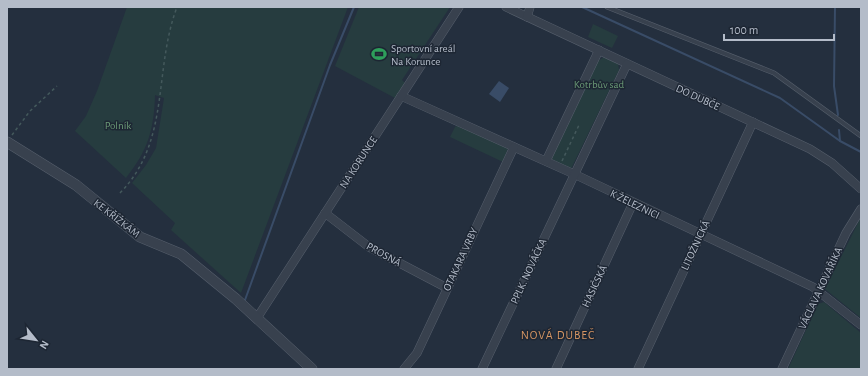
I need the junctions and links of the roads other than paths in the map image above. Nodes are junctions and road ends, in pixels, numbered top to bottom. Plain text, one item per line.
1 (459, 7) edge
2 (506, 7) edge
3 (530, 7) edge
4 (607, 7) edge
5 (527, 17) junction
6 (599, 50) junction
7 (627, 64) junction
8 (401, 96) junction
9 (753, 122) junction
10 (861, 136) edge
11 (9, 139) edge
12 (514, 147) junction
13 (546, 161) junction
14 (574, 174) junction
15 (861, 189) edge
16 (633, 202) junction
17 (861, 209) edge
18 (325, 213) junction
19 (700, 234) junction
20 (447, 288) junction
21 (818, 290) junction
22 (257, 318) junction
23 (861, 325) edge
24 (312, 369) edge
25 (404, 369) edge
26 (482, 369) edge
27 (556, 369) edge
28 (638, 369) edge
29 (782, 369) edge

1 - 8 street, NA KORUNCE
2 - 5 street, DO DUBČE
3 - 5 street
4 - 10 lane
5 - 6 street, DO DUBČE
6 - 7 street, DO DUBČE
6 - 13 street
7 - 9 street, DO DUBČE
7 - 14 street, PPLK. NOVÁČKA
8 - 12 street, K ŽELEZNICI
8 - 18 street, NA KORUNCE
9 - 15 street, DO DUBČE
9 - 19 street, LITOŽNICKÁ
11 - 22 street, KE KŘÍŽKÁM
12 - 13 street, K ŽELEZNICI
12 - 20 street, OTAKARA VRBY
13 - 14 street, K ŽELEZNICI
14 - 16 street, K ŽELEZNICI
14 - 26 street, PPLK. NOVÁČKA
16 - 19 street, K ŽELEZNICI
16 - 27 street, HASIČSKÁ
17 - 21 street, VÁCLAVA KOVAŘÍKA
18 - 20 street, PROSNÁ
18 - 22 street, NA KORUNCE
19 - 21 street, K ŽELEZNICI
19 - 28 street, LITOŽNICKÁ
20 - 25 street, OTAKARA VRBY
21 - 23 street, K ŽELEZNICI
21 - 29 street, VÁCLAVA KOVAŘÍKA
22 - 24 street, KE KŘÍŽKÁM

